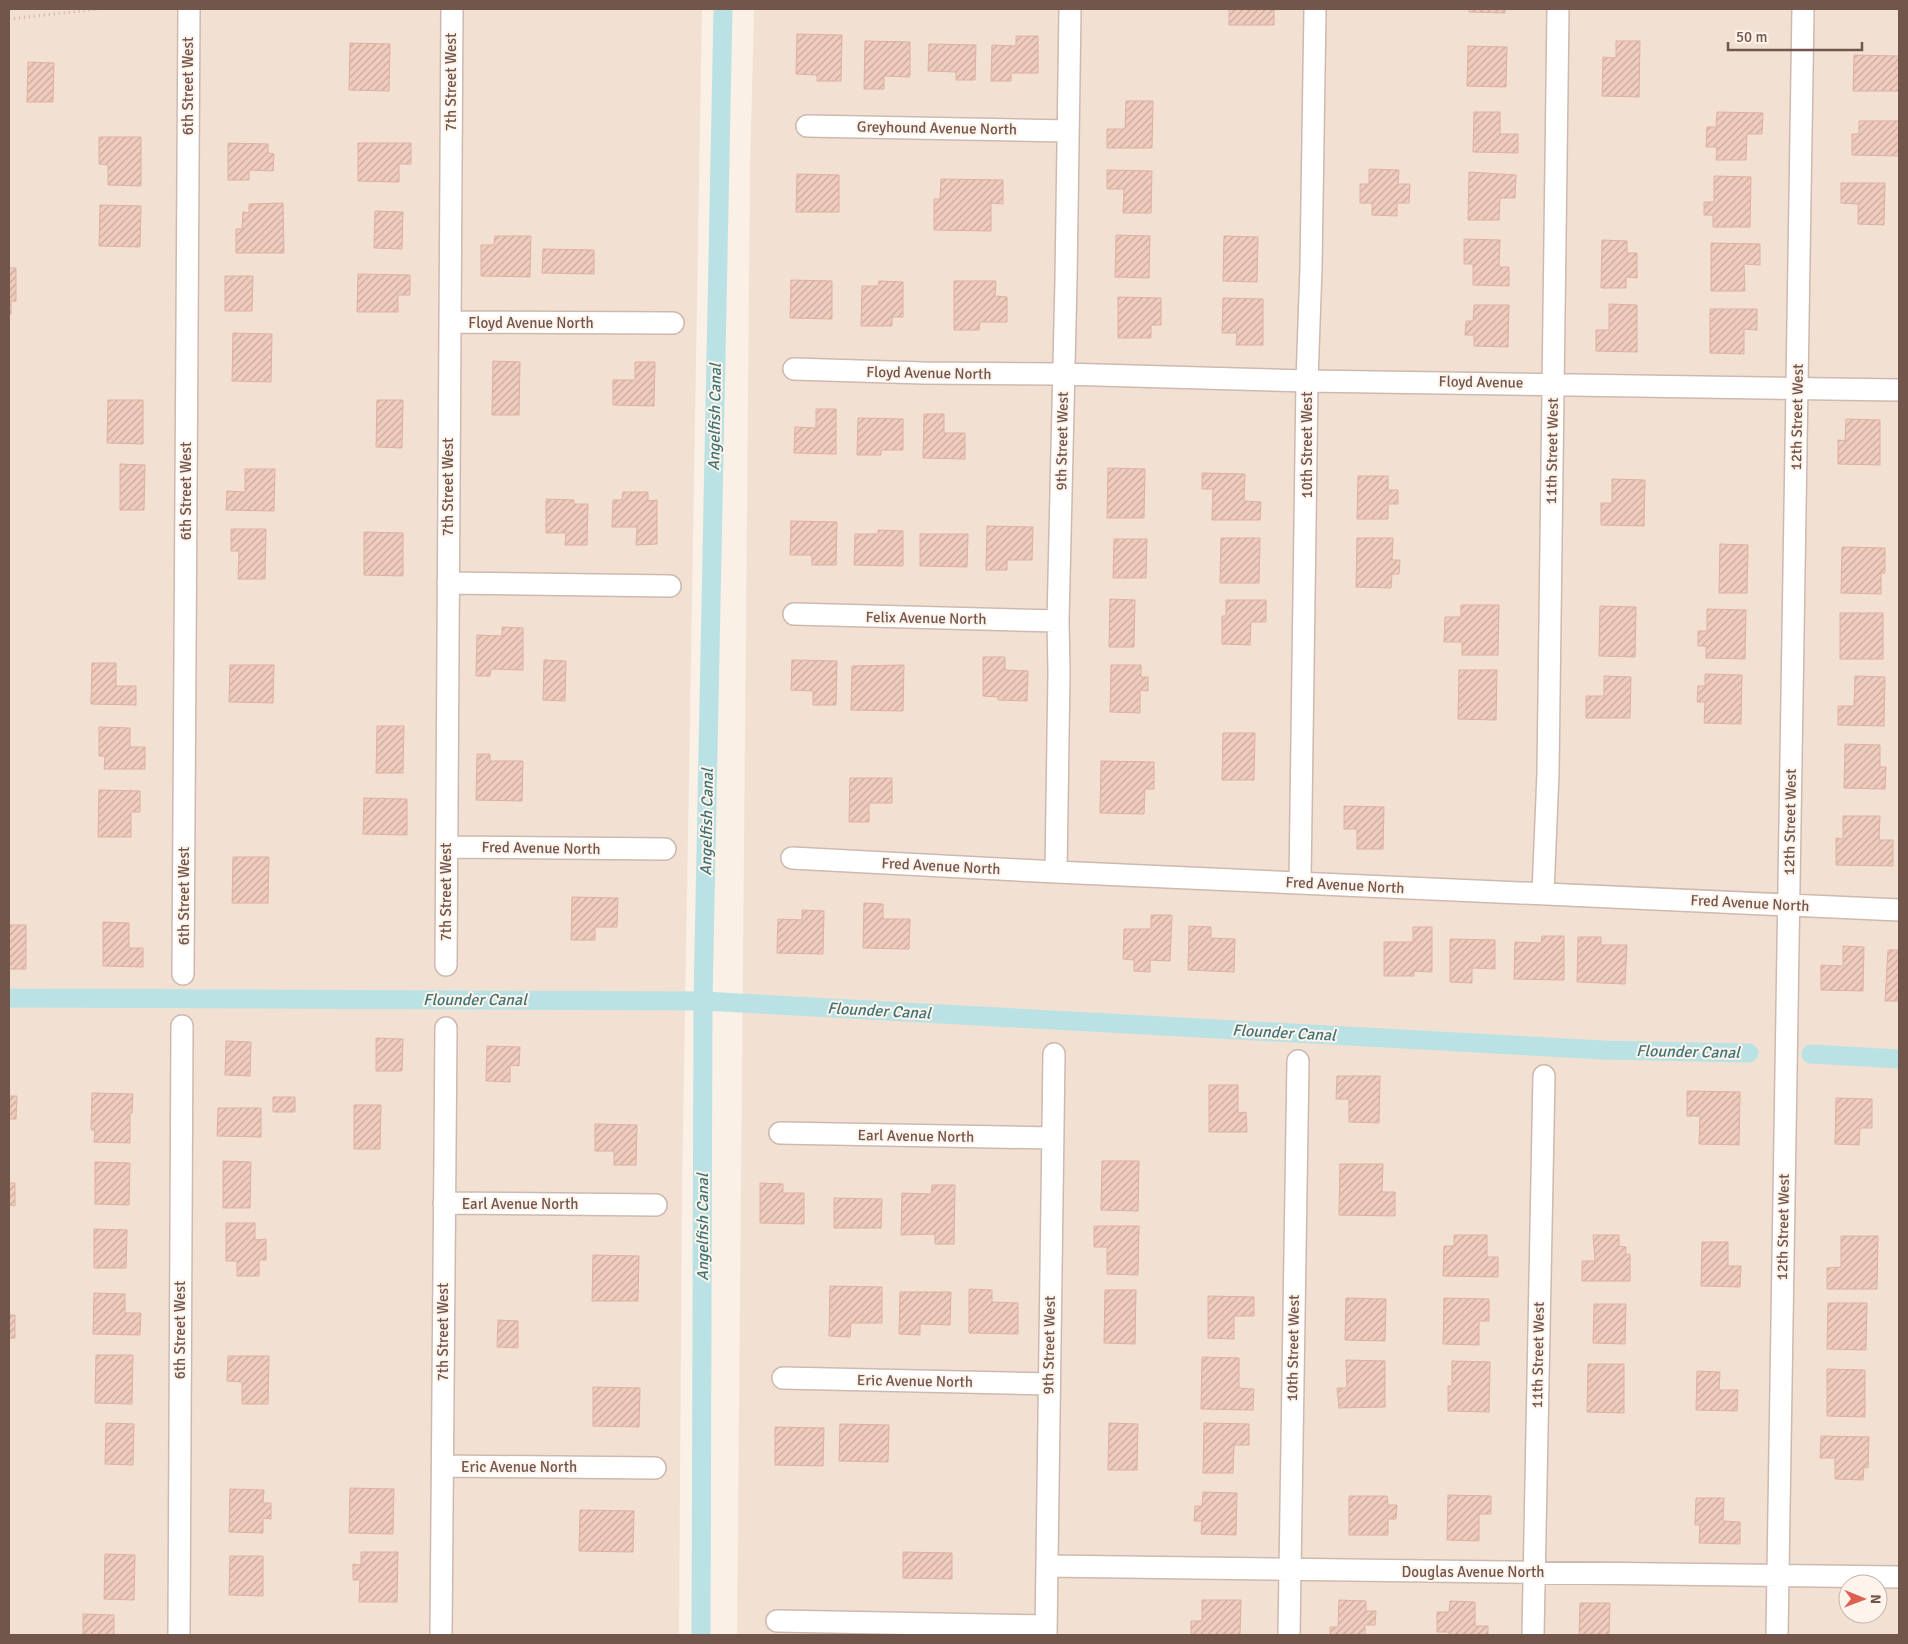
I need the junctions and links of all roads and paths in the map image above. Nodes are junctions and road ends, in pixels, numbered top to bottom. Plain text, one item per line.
1 (98, 9) edge
2 (189, 9) edge
3 (452, 9) edge
4 (1070, 9) edge
5 (1315, 9) edge
6 (1558, 9) edge
7 (1804, 9) edge
8 (9, 19) edge
9 (807, 126) dead end
10 (1068, 131) junction
11 (450, 322) junction
12 (673, 323) dead end
13 (794, 369) dead end
14 (1063, 374) junction
15 (1307, 381) junction
16 (1553, 383) junction
17 (1797, 388) junction
18 (1899, 390) edge
19 (448, 583) junction
20 (670, 586) dead end
21 (794, 614) dead end
22 (1058, 621) junction
23 (447, 847) junction
24 (665, 849) dead end
25 (792, 858) dead end
26 (1056, 872) junction
27 (1300, 882) junction
28 (1543, 893) junction
29 (1788, 905) junction
30 (1899, 910) edge
31 (446, 965) dead end
32 (183, 974) dead end
33 (182, 1026) dead end
34 (446, 1028) dead end
35 (1054, 1054) dead end
36 (1298, 1061) dead end
37 (1544, 1076) dead end
38 (780, 1133) dead end
39 (1052, 1138) junction
40 (444, 1203) junction
41 (656, 1205) dead end
42 (783, 1378) dead end
43 (1048, 1384) junction
44 (443, 1466) junction
45 (654, 1468) dead end
46 (1047, 1566) junction
47 (1290, 1569) junction
48 (1534, 1572) junction
49 (1778, 1575) junction
50 (1899, 1578) edge
51 (777, 1621) dead end
52 (1046, 1631) edge
53 (179, 1635) edge
54 (441, 1635) edge
55 (1289, 1635) edge
56 (1533, 1635) edge
57 (1777, 1635) edge

1 - 8 path
2 - 32 street, 6th Street West
3 - 11 street, 7th Street West
4 - 10 street, 9th Street West
5 - 15 street, 10th Street West
6 - 16 street, 11th Street West
7 - 17 street, 12th Street West
9 - 10 street, Greyhound Avenue North
10 - 14 street, 9th Street West
11 - 12 street, Floyd Avenue North
11 - 19 street, 7th Street West
13 - 14 street, Floyd Avenue North
14 - 15 street, Floyd Avenue
14 - 22 street, 9th Street West
15 - 16 street, Floyd Avenue
15 - 27 street, 10th Street West
16 - 17 street, Floyd Avenue
16 - 28 street, 11th Street West
17 - 18 street, Floyd Avenue
17 - 29 street, 12th Street West
19 - 20 street
19 - 23 street, 7th Street West
21 - 22 street, Felix Avenue North
22 - 26 street, 9th Street West
23 - 24 street, Fred Avenue North
23 - 31 street, 7th Street West
25 - 26 street, Fred Avenue North
26 - 27 street, Fred Avenue North
27 - 28 street, Fred Avenue North
28 - 29 street, Fred Avenue North
29 - 30 street, Fred Avenue North
29 - 49 street, 12th Street West
33 - 53 street, 6th Street West
34 - 40 street, 7th Street West
35 - 39 street, 9th Street West
36 - 47 street, 10th Street West
37 - 48 street, 11th Street West
38 - 39 street, Earl Avenue North
39 - 43 street, 9th Street West
40 - 41 street, Earl Avenue North
40 - 44 street, 7th Street West
42 - 43 street, Eric Avenue North
43 - 46 street, 9th Street West
44 - 45 street, Eric Avenue North
44 - 54 street, 7th Street West
46 - 47 street, Douglas Avenue North
46 - 52 street, 9th Street West
47 - 48 street, Douglas Avenue North
47 - 55 street, 10th Street West
48 - 49 street, Douglas Avenue North
48 - 56 street, 11th Street West
49 - 50 street, Douglas Avenue North
49 - 57 street, 12th Street West
51 - 52 street

